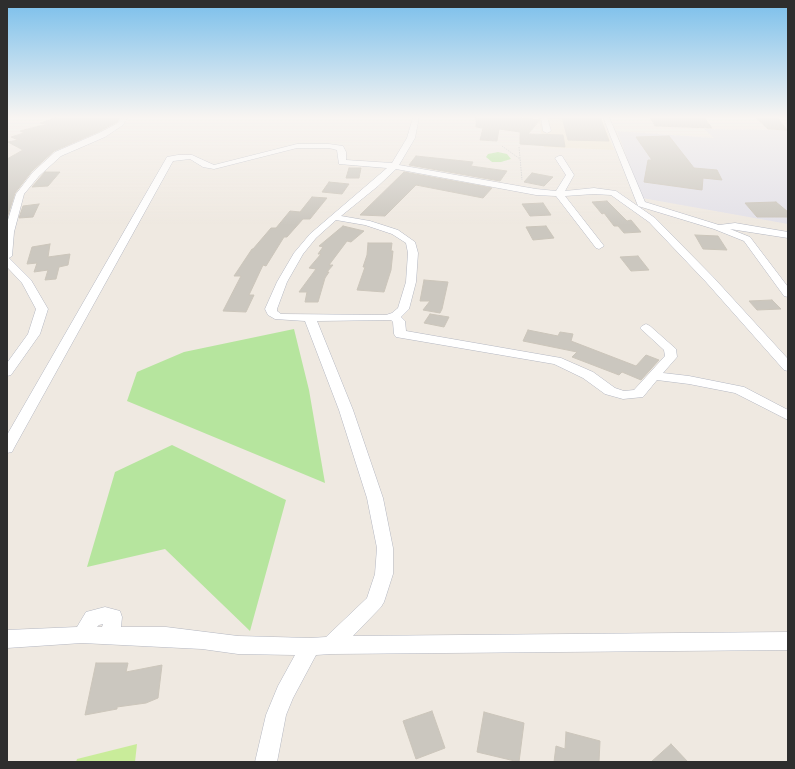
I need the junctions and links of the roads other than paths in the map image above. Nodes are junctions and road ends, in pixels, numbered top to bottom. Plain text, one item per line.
1 (61, 153) edge
2 (267, 153) edge
3 (342, 153) edge
4 (402, 153) edge
5 (620, 153) edge
6 (559, 158) dead end
7 (394, 166) junction
8 (558, 194) junction
9 (623, 200) junction
10 (641, 204) junction
11 (334, 217) junction
12 (717, 227) junction
13 (788, 234) edge
14 (599, 246) dead end
15 (7, 256) edge
16 (7, 261) edge
17 (788, 294) edge
18 (393, 316) junction
19 (310, 318) junction
20 (646, 328) dead end
21 (788, 367) edge
22 (7, 372) edge
23 (653, 376) junction
24 (788, 416) edge
25 (7, 448) edge
26 (7, 639) edge
27 (788, 641) edge
28 (331, 645) junction
29 (310, 647) junction
30 (266, 762) edge

1 - 15 street
2 - 25 street
3 - 7 street
4 - 7 street
5 - 10 street
6 - 8 street
7 - 8 street
7 - 11 street
8 - 9 street
8 - 14 street
9 - 10 street
9 - 21 street
10 - 12 street
11 - 18 street
11 - 19 street
12 - 13 street
12 - 17 street
16 - 22 street
18 - 19 street
18 - 23 street
19 - 28 street
20 - 23 street
23 - 24 street
26 - 29 street
27 - 28 street
28 - 29 street
29 - 30 street

